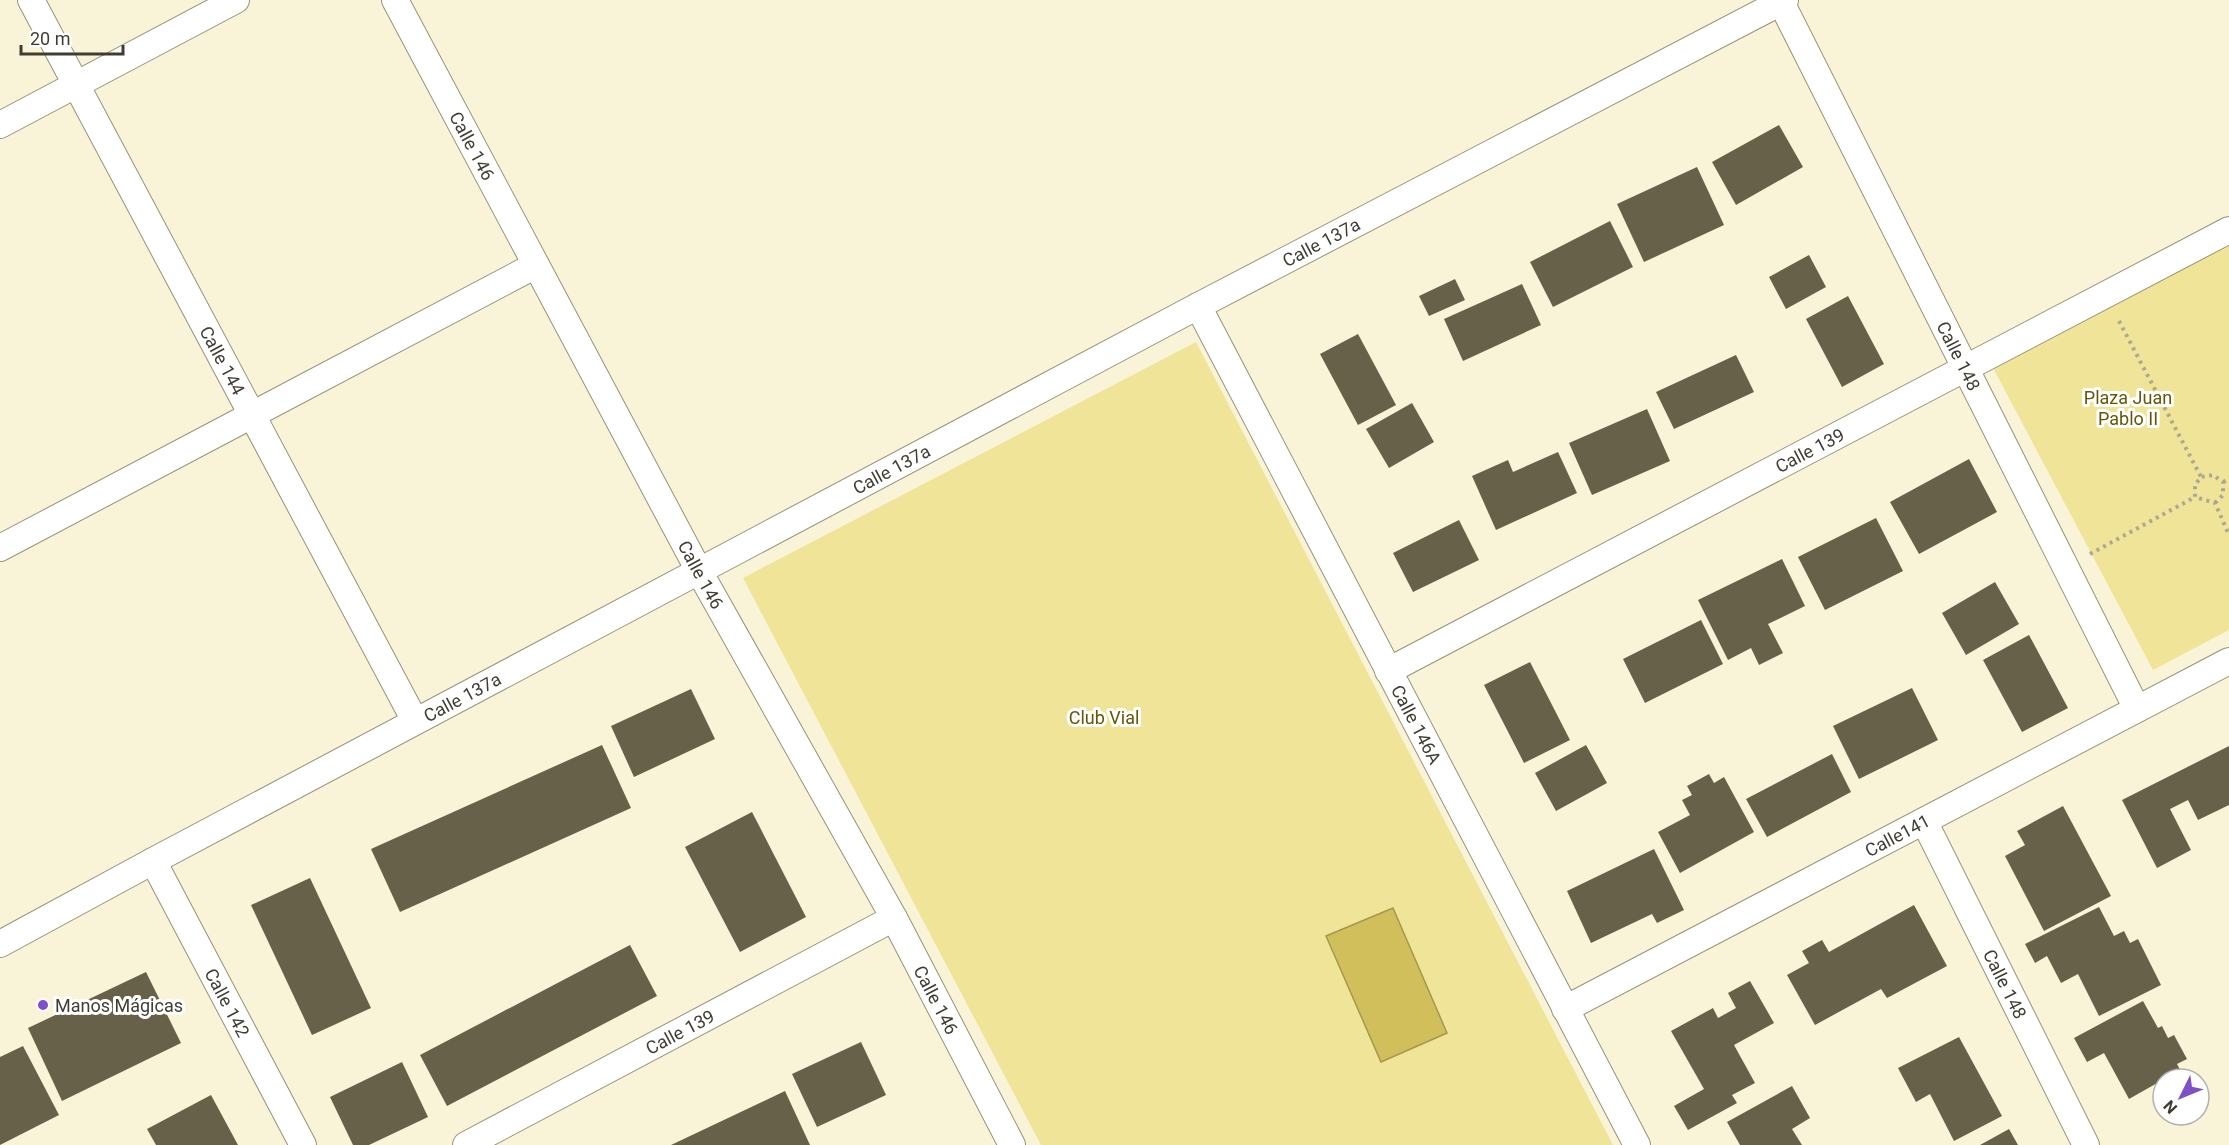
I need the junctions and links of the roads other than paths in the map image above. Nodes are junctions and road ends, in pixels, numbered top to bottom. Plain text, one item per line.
1 (31, 0) edge
2 (236, 0) edge
3 (395, 0) edge
4 (1783, 1) edge
5 (76, 85) junction
6 (0, 125) edge
7 (2229, 230) edge
8 (536, 265) junction
9 (1198, 306) junction
10 (1966, 368) junction
11 (252, 415) junction
12 (0, 548) edge
13 (699, 571) junction
14 (2229, 661) edge
15 (1388, 671) junction
16 (2137, 709) junction
17 (415, 722) junction
18 (1924, 821) junction
19 (153, 861) junction
20 (894, 918) junction
21 (0, 944) edge
22 (1565, 1009) junction
23 (303, 1145) edge
24 (466, 1145) edge
25 (1012, 1145) edge
26 (1636, 1145) edge
27 (2086, 1145) edge

1 - 5 street, Calle 144
2 - 5 street
3 - 8 street, Calle 146
4 - 9 street, Calle 137a
4 - 10 street, Calle 148
5 - 6 street
5 - 11 street, Calle 144
7 - 10 street, Calle 139
8 - 11 street
8 - 13 street, Calle 146
9 - 13 street, Calle 137a
9 - 15 street, Calle 146A
10 - 15 street, Calle 139
10 - 16 street, Calle 148
11 - 12 street
11 - 17 street, Calle 144
13 - 17 street, Calle 137a
13 - 20 street, Calle 146
14 - 16 street, Calle141
15 - 22 street, Calle 146A
16 - 18 street, Calle141
17 - 19 street, Calle 137a
18 - 22 street, Calle141
18 - 27 street, Calle 148
19 - 21 street, Calle 137a
19 - 23 street, Calle 142
20 - 24 street, Calle 139
20 - 25 street, Calle 146
22 - 26 street, Calle 146A

